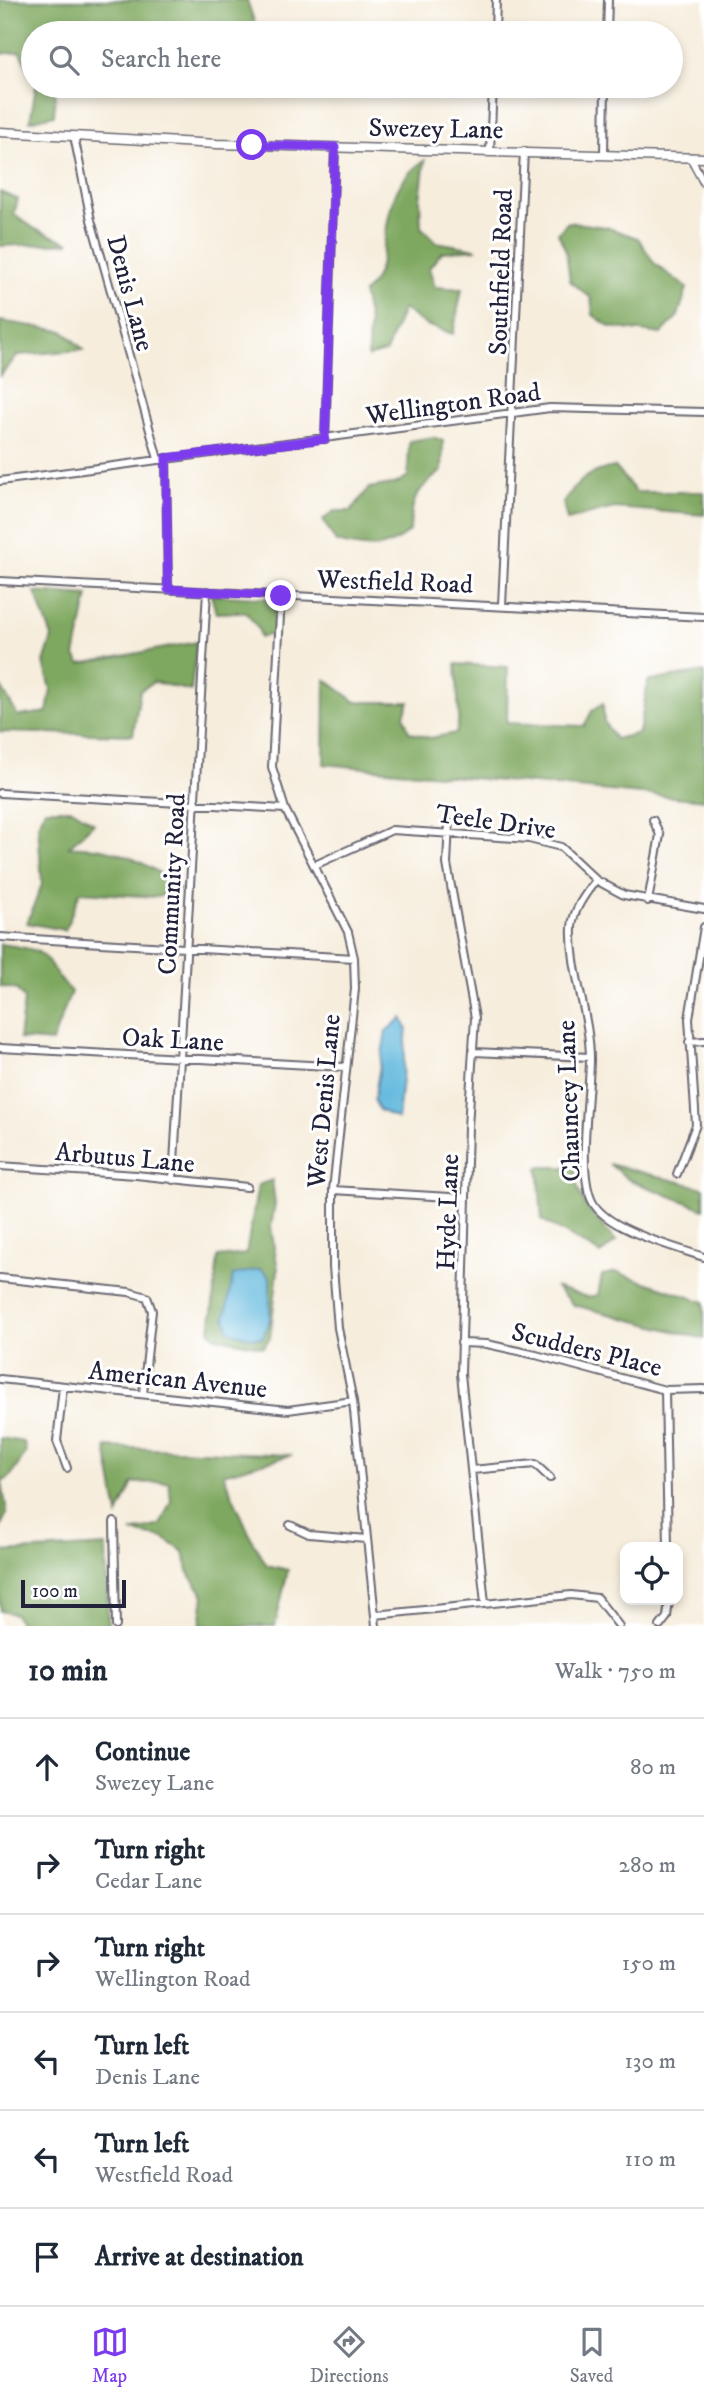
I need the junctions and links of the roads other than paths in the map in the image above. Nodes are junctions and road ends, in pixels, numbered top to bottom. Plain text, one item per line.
1 (496, 0) edge
2 (608, 0) edge
3 (495, 21) edge
4 (607, 21) edge
5 (492, 98) edge
6 (605, 98) edge
7 (0, 132) edge
8 (74, 136) junction
9 (335, 147) junction
10 (490, 150) junction
11 (524, 151) junction
12 (604, 155) junction
13 (690, 157) junction
14 (704, 158) edge
15 (704, 183) edge
16 (704, 412) edge
17 (513, 415) junction
18 (325, 439) junction
19 (166, 458) junction
20 (158, 460) junction
21 (0, 481) edge
22 (0, 581) edge
23 (168, 589) junction
24 (207, 591) junction
25 (281, 596) junction
26 (502, 605) junction
27 (704, 617) edge
28 (0, 793) edge
29 (195, 805) junction
30 (285, 809) junction
31 (653, 820) dead end
32 (449, 823) dead end
33 (448, 833) junction
34 (315, 865) junction
35 (596, 880) junction
36 (649, 901) junction
37 (704, 909) edge
38 (704, 927) edge
39 (0, 937) edge
40 (187, 947) junction
41 (354, 958) junction
42 (704, 1041) edge
43 (689, 1042) junction
44 (0, 1048) edge
45 (474, 1052) junction
46 (590, 1057) junction
47 (180, 1058) junction
48 (345, 1067) junction
49 (696, 1125) junction
50 (704, 1128) edge
51 (0, 1167) edge
52 (677, 1174) dead end
53 (173, 1180) junction
54 (247, 1187) dead end
55 (333, 1190) junction
56 (466, 1198) junction
57 (704, 1256) edge
58 (0, 1278) edge
59 (461, 1343) junction
60 (0, 1379) edge
61 (63, 1387) junction
62 (704, 1389) edge
63 (665, 1391) junction
64 (143, 1394) junction
65 (353, 1401) junction
66 (66, 1468) dead end
67 (472, 1470) junction
68 (550, 1478) dead end
69 (114, 1522) dead end
70 (290, 1525) dead end
71 (366, 1539) junction
72 (668, 1542) edge
73 (485, 1603) junction
74 (668, 1605) edge
75 (375, 1615) junction
76 (116, 1626) edge
77 (376, 1626) edge
78 (619, 1626) edge
79 (660, 1626) edge

1 - 3 street
2 - 4 street
5 - 10 street
6 - 12 street
7 - 8 street, Swezey Lane
8 - 9 street, Swezey Lane
8 - 20 street, Denis Lane
9 - 10 street, Swezey Lane
9 - 18 street
10 - 11 street, Swezey Lane
11 - 12 street, Swezey Lane
11 - 17 street, Southfield Road
12 - 13 street, Swezey Lane
13 - 14 street, Swezey Lane
13 - 15 street
16 - 17 street, Wellington Road
17 - 18 street, Wellington Road
17 - 26 street, Southfield Road
18 - 19 street, Wellington Road
19 - 20 street, Wellington Road
19 - 23 street
20 - 21 street, Wellington Road
22 - 23 street, Westfield Road
23 - 24 street, Westfield Road
24 - 25 street, Westfield Road
24 - 29 street, Community Road
25 - 26 street, Westfield Road
25 - 30 street, West Denis Lane
26 - 27 street, Westfield Road
28 - 29 street
29 - 30 street
29 - 40 street, Community Road
30 - 34 street, West Denis Lane
31 - 36 street
32 - 33 street, Hyde Lane
33 - 34 street, Teele Drive
33 - 35 street, Teele Drive
33 - 45 street, Hyde Lane
34 - 41 street, West Denis Lane
35 - 36 street, Teele Drive
35 - 46 street, Chauncey Lane
36 - 37 street, Teele Drive
38 - 43 street
39 - 40 street
40 - 41 street
40 - 47 street, Community Road
41 - 48 street, West Denis Lane
42 - 43 street
43 - 49 street
44 - 47 street, Oak Lane
45 - 46 street
45 - 56 street, Hyde Lane
46 - 57 street, Chauncey Lane
47 - 48 street, Oak Lane
47 - 53 street, Community Road
48 - 55 street, West Denis Lane
49 - 50 street
49 - 52 street
51 - 53 street, Arbutus Lane
53 - 54 street, Arbutus Lane
55 - 56 street
55 - 65 street, West Denis Lane
56 - 59 street, Hyde Lane
58 - 64 street
59 - 63 street, Scudders Place
59 - 67 street, Hyde Lane
60 - 61 street, American Avenue
61 - 64 street, American Avenue
61 - 66 street
62 - 63 street, Scudders Place
63 - 72 street
64 - 65 street, American Avenue
65 - 71 street, West Denis Lane
67 - 68 street
67 - 73 street, Hyde Lane
69 - 76 street
70 - 71 street
71 - 75 street, West Denis Lane
73 - 75 street
73 - 78 street
74 - 79 street
75 - 77 street, West Denis Lane

